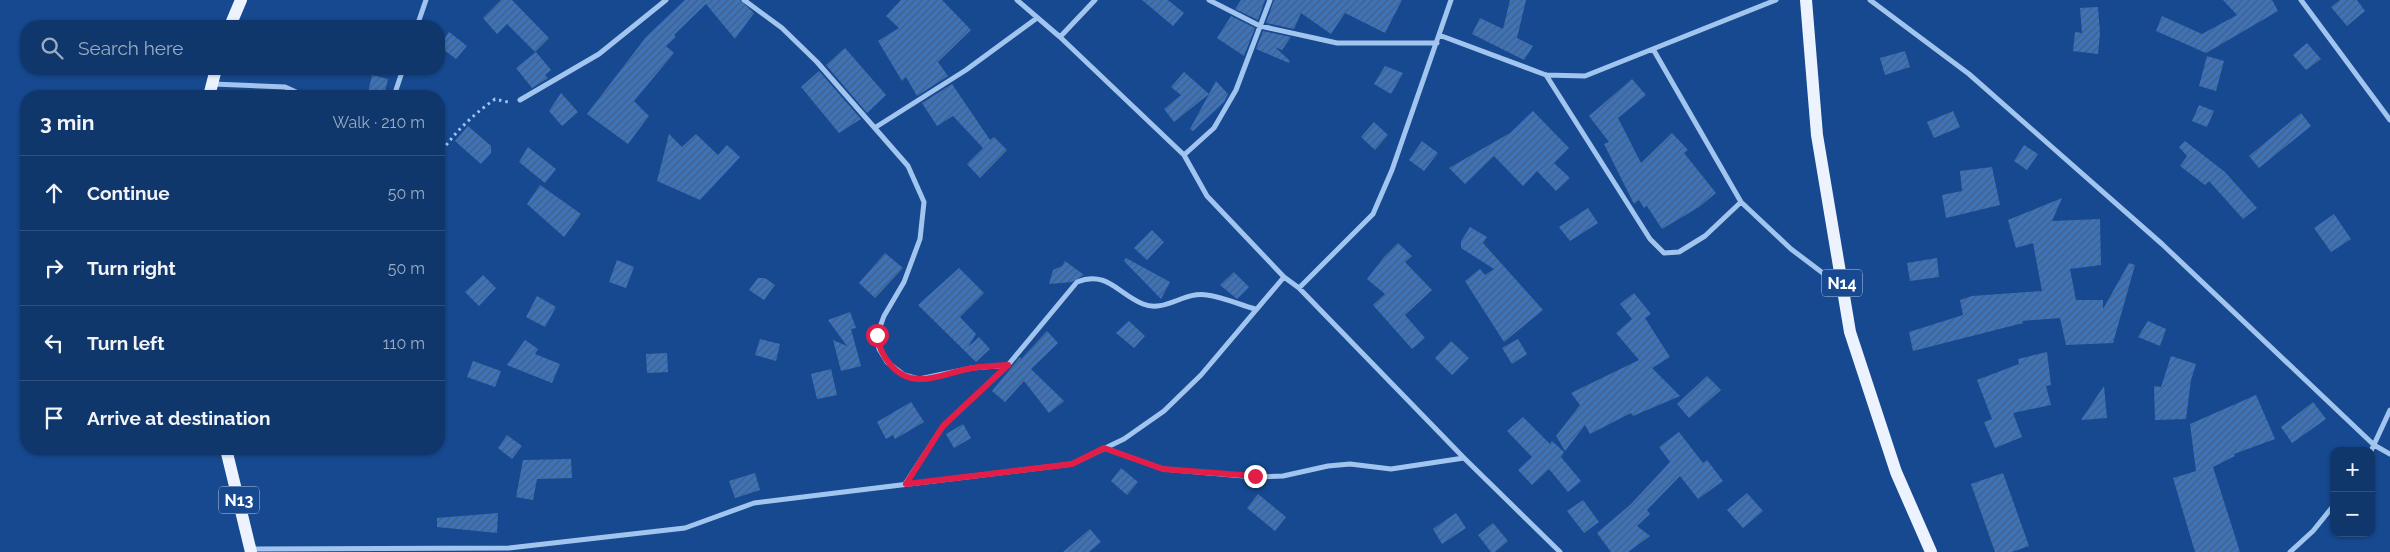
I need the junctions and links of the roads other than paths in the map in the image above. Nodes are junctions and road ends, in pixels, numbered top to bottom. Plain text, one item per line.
1 (241, 0) edge
2 (426, 0) edge
3 (666, 0) edge
4 (744, 0) edge
5 (1017, 0) edge
6 (1095, 0) edge
7 (1209, 0) edge
8 (1270, 0) edge
9 (1451, 0) edge
10 (1776, 0) edge
11 (1806, 0) edge
12 (1870, 0) edge
13 (2301, 0) edge
14 (1037, 18) junction
15 (233, 20) edge
16 (419, 20) edge
17 (1260, 26) junction
18 (1439, 35) junction
19 (1060, 37) junction
20 (1437, 43) junction
21 (1653, 49) junction
22 (215, 75) edge
23 (401, 75) edge
24 (1546, 75) junction
25 (211, 90) edge
26 (292, 90) edge
27 (396, 90) edge
28 (520, 100) road end
29 (2390, 120) edge
30 (876, 127) junction
31 (1184, 155) junction
32 (1741, 202) junction
33 (1284, 277) junction
34 (1299, 288) junction
35 (1843, 288) junction
36 (1255, 309) junction
37 (1008, 365) junction
38 (2390, 410) edge
39 (2374, 445) junction
40 (1104, 448) junction
41 (2390, 454) edge
42 (227, 455) edge
43 (1464, 458) junction
44 (906, 484) junction
45 (2330, 510) edge
46 (251, 550) edge
47 (1560, 552) edge
48 (1932, 552) edge
49 (2290, 552) edge

1 - 15 main road
2 - 16 street
3 - 28 street
4 - 30 street
5 - 14 street
6 - 19 street
7 - 17 street
8 - 17 street
9 - 18 street
10 - 21 street
11 - 35 main road, N14
12 - 39 street
13 - 29 street
14 - 19 street
14 - 30 street
17 - 20 street
17 - 31 street
18 - 20 street
18 - 24 street
19 - 31 street
20 - 34 street
21 - 24 street
21 - 32 street
22 - 25 main road
23 - 27 street
24 - 32 street
25 - 26 street
30 - 37 street
31 - 33 street
32 - 35 street
33 - 34 street
33 - 36 street
34 - 43 street
35 - 48 main road, N14
36 - 37 street
36 - 40 street
37 - 44 street
38 - 39 street
39 - 41 street
40 - 43 street
40 - 44 street
42 - 46 main road, N13
43 - 47 street
44 - 46 street
45 - 49 street

